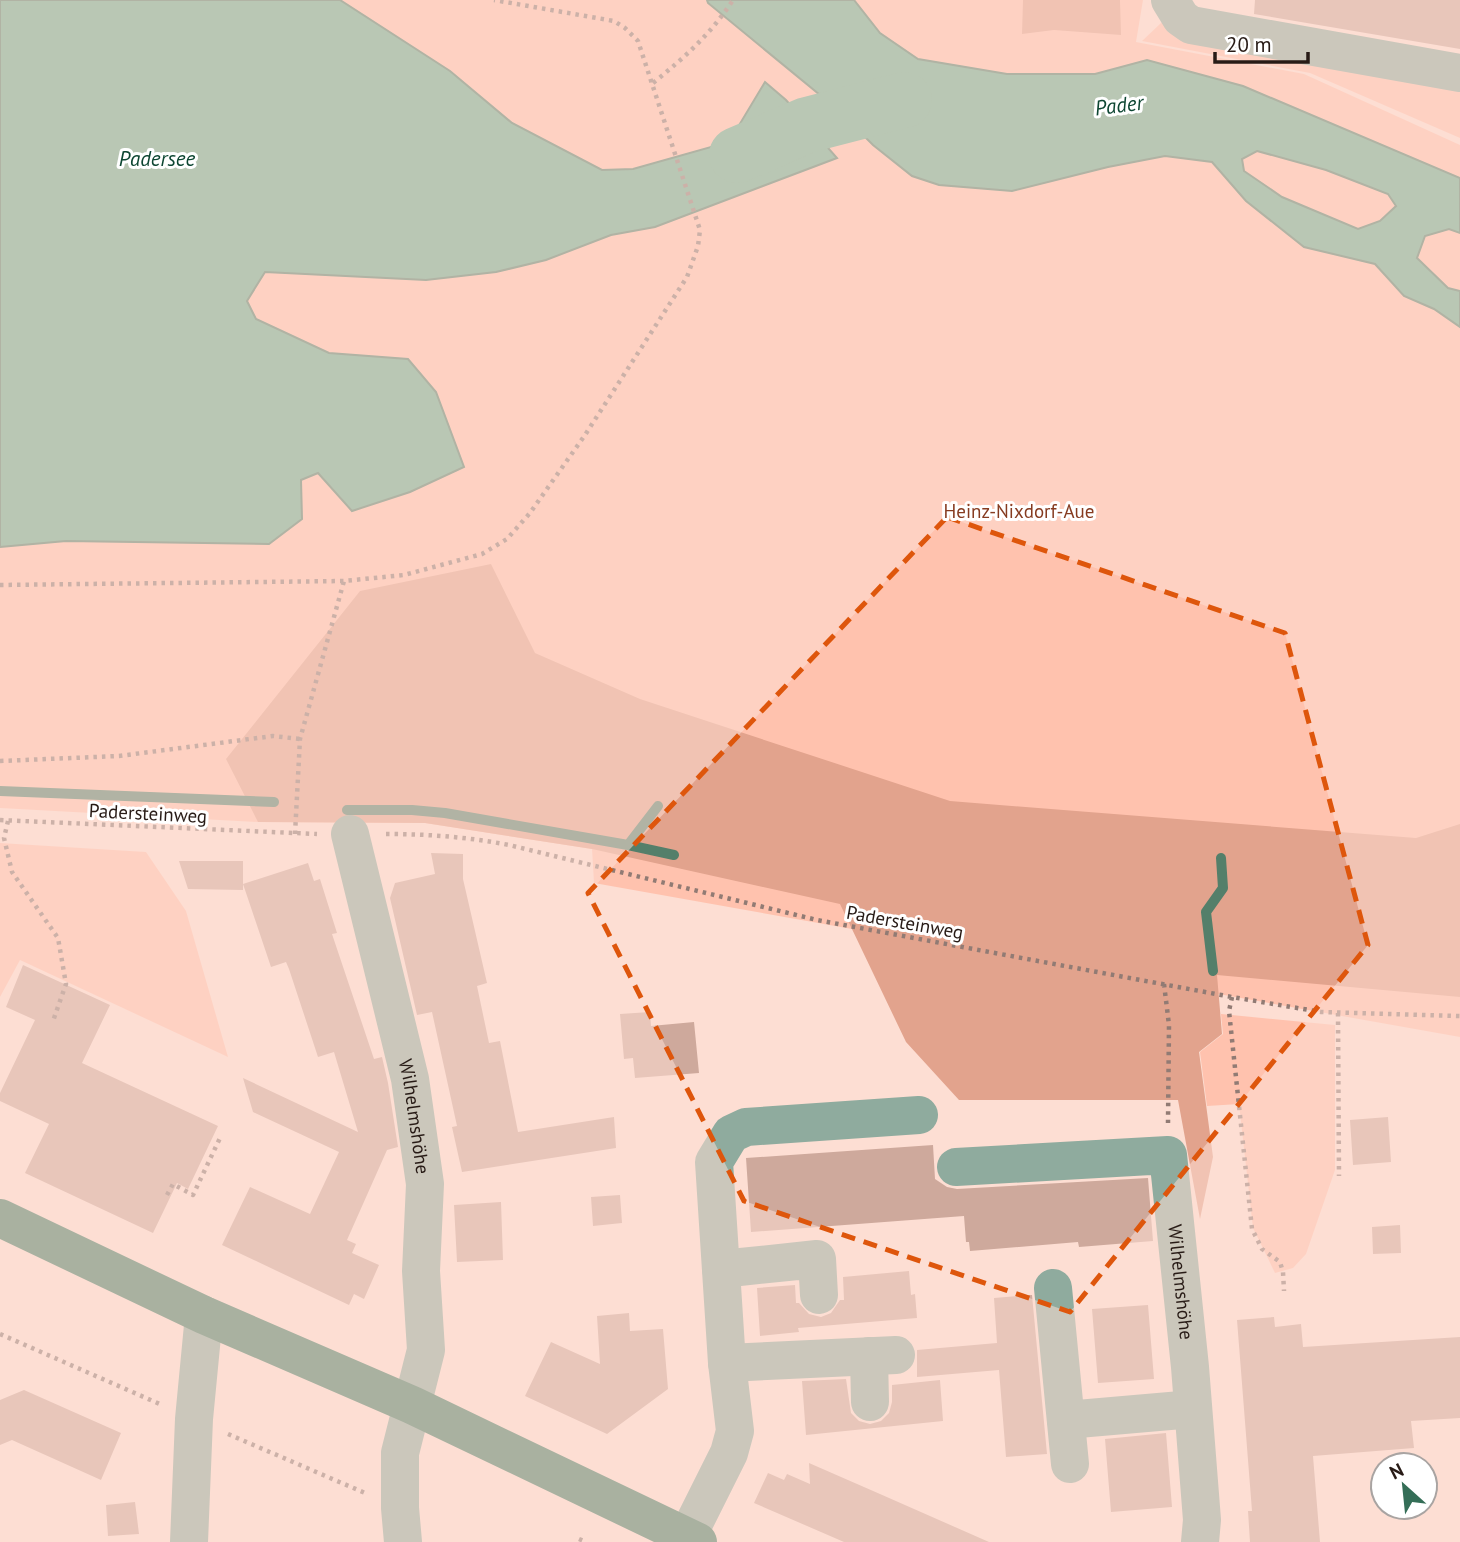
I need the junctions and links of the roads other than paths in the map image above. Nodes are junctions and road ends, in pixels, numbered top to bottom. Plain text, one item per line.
1 (1170, 0) edge
2 (1460, 74) edge
3 (350, 834) road end
4 (919, 1115) dead end
5 (956, 1167) dead end
6 (0, 1218) edge
7 (721, 1269) junction
8 (1053, 1288) dead end
9 (819, 1295) dead end
10 (204, 1315) junction
11 (727, 1363) junction
12 (870, 1402) dead end
13 (412, 1405) junction
14 (1193, 1409) junction
15 (1066, 1420) junction
16 (1070, 1464) dead end
17 (692, 1540) edge
18 (190, 1542) edge
19 (403, 1542) edge
20 (1200, 1542) edge

1 - 2 street
3 - 13 street, Wilhelmshöhe
4 - 7 street
5 - 14 street, Wilhelmshöhe
6 - 10 main road
7 - 9 street
7 - 11 street
8 - 15 street
10 - 13 main road
10 - 18 street
11 - 12 street
11 - 17 street
13 - 17 main road
13 - 19 street, Wilhelmshöhe
14 - 15 street
14 - 20 street, Wilhelmshöhe
15 - 16 street

